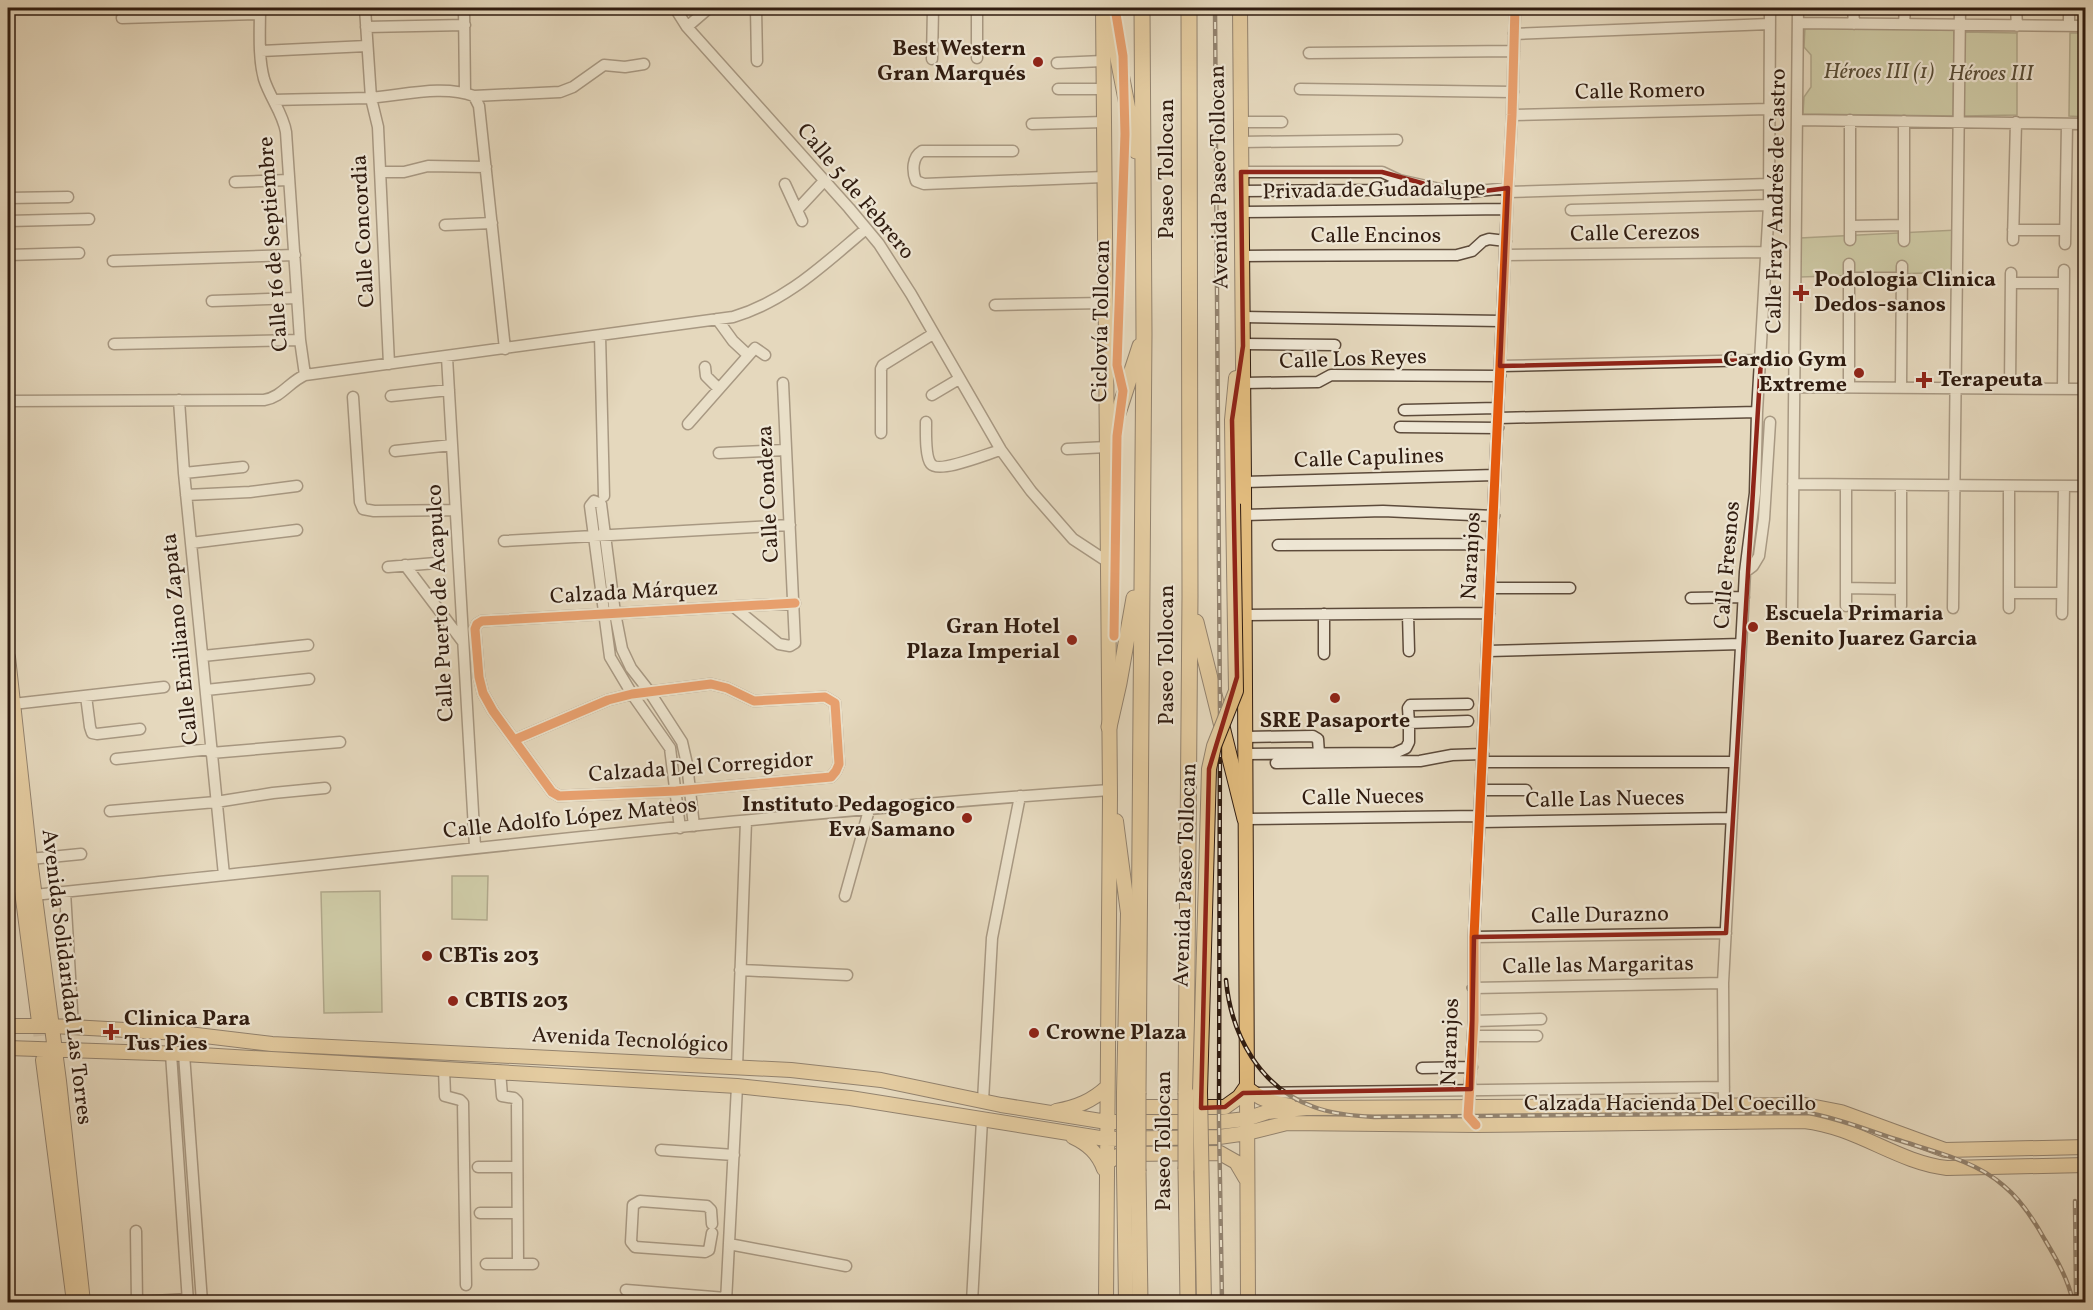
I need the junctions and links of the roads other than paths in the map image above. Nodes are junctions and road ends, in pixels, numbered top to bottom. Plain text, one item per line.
1 (365, 8) edge
2 (464, 8) edge
3 (675, 8) edge
4 (709, 8) edge
5 (756, 8) edge
6 (933, 8) edge
7 (977, 8) edge
8 (1104, 8) edge
9 (1142, 8) edge
10 (1189, 8) edge
11 (1240, 8) edge
12 (1515, 8) edge
13 (1770, 8) edge
14 (1798, 8) edge
15 (1853, 8) edge
16 (1905, 8) edge
17 (1960, 8) edge
18 (2016, 8) edge
19 (2069, 8) edge
20 (260, 11) edge
21 (122, 18) dead end
22 (1798, 23) junction
23 (1770, 24) junction
24 (1854, 24) junction
25 (1904, 24) junction
26 (465, 25) junction
27 (1959, 25) junction
28 (2017, 26) junction
29 (2069, 26) junction
30 (2085, 26) edge
31 (366, 27) junction
32 (687, 27) junction
33 (1515, 34) junction
34 (367, 46) junction
35 (261, 51) junction
36 (1514, 51) junction
37 (1309, 53) dead end
38 (977, 58) dead end
39 (932, 59) dead end
40 (757, 61) dead end
41 (1103, 61) junction
42 (1057, 63) dead end
43 (644, 64) dead end
44 (1058, 89) dead end
45 (1103, 89) junction
46 (1300, 89) dead end
47 (1513, 92) junction
48 (470, 95) junction
49 (371, 98) junction
50 (274, 100) junction
51 (1769, 109) junction
52 (1512, 115) junction
53 (1797, 120) junction
54 (1850, 120) junction
55 (1904, 121) junction
56 (1104, 122) junction
57 (1241, 122) junction
58 (1282, 122) dead end
59 (1959, 122) junction
60 (2016, 123) junction
61 (1032, 124) dead end
62 (2067, 124) junction
63 (2085, 124) edge
64 (1397, 140) dead end
65 (1241, 142) junction
66 (1013, 151) dead end
67 (486, 167) junction
68 (381, 172) junction
69 (1241, 172) junction
70 (1104, 177) junction
71 (289, 180) junction
72 (1399, 180) junction
73 (824, 181) junction
74 (235, 182) dead end
75 (785, 184) dead end
76 (1770, 184) junction
77 (1144, 187) junction
78 (1508, 190) junction
79 (1241, 191) junction
80 (68, 197) dead end
81 (8, 198) edge
82 (1769, 205) junction
83 (1507, 209) junction
84 (797, 210) junction
85 (1571, 210) dead end
86 (1242, 212) junction
87 (89, 219) dead end
88 (8, 221) edge
89 (802, 221) dead end
90 (492, 223) junction
91 (445, 225) dead end
92 (1904, 225) junction
93 (1850, 226) junction
94 (866, 229) junction
95 (2065, 230) junction
96 (1506, 240) junction
97 (1850, 240) dead end
98 (1904, 241) dead end
99 (2065, 244) dead end
100 (1766, 252) junction
101 (79, 253) dead end
102 (8, 255) edge
103 (295, 255) junction
104 (1505, 255) junction
105 (1242, 256) junction
106 (113, 261) dead end
107 (1849, 264) dead end
108 (1902, 266) dead end
109 (2064, 270) dead end
110 (1849, 278) junction
111 (1902, 278) junction
112 (2064, 283) junction
113 (297, 298) junction
114 (212, 301) dead end
115 (1105, 303) junction
116 (995, 305) dead end
117 (1243, 317) junction
118 (717, 319) junction
119 (1502, 321) junction
120 (933, 334) junction
121 (1144, 334) junction
122 (600, 335) junction
123 (583, 337) junction
124 (300, 340) junction
125 (114, 344) dead end
126 (1243, 345) junction
127 (1335, 345) dead end
128 (505, 349) junction
129 (600, 350) junction
130 (748, 355) junction
131 (765, 355) dead end
132 (447, 357) junction
133 (1761, 360) junction
134 (389, 364) junction
135 (705, 367) dead end
136 (1500, 371) junction
137 (305, 375) junction
138 (959, 379) junction
139 (1243, 382) junction
140 (783, 383) dead end
141 (1901, 386) junction
142 (1794, 387) junction
143 (1850, 387) junction
144 (1955, 387) junction
145 (718, 388) junction
146 (2010, 388) junction
147 (2063, 389) junction
148 (2085, 389) edge
149 (449, 390) junction
150 (932, 395) dead end
151 (391, 396) dead end
152 (353, 398) dead end
153 (179, 400) junction
154 (8, 401) edge
155 (1404, 410) dead end
156 (1757, 412) junction
157 (1498, 418) junction
158 (926, 422) dead end
159 (1770, 422) dead end
160 (688, 424) dead end
161 (1401, 428) dead end
162 (882, 433) dead end
163 (452, 446) junction
164 (1107, 447) junction
165 (1067, 449) dead end
166 (786, 450) junction
167 (1001, 450) junction
168 (395, 451) dead end
169 (719, 453) dead end
170 (243, 467) dead end
171 (184, 474) junction
172 (1495, 475) junction
173 (1245, 482) junction
174 (1793, 484) junction
175 (1846, 485) junction
176 (297, 486) dead end
177 (1901, 486) junction
178 (1956, 486) junction
179 (2009, 486) junction
180 (2064, 486) junction
181 (2085, 486) edge
182 (186, 495) junction
183 (604, 496) dead end
184 (455, 507) junction
185 (1244, 515) junction
186 (1494, 516) junction
187 (1142, 524) junction
188 (790, 525) junction
189 (297, 530) dead end
190 (605, 536) junction
191 (593, 537) junction
192 (504, 541) dead end
193 (191, 543) junction
194 (1491, 544) junction
195 (1278, 545) dead end
196 (1108, 561) junction
197 (436, 563) dead end
198 (405, 565) junction
199 (388, 567) dead end
200 (1745, 572) junction
201 (1490, 588) junction
202 (1570, 588) dead end
203 (1846, 588) junction
204 (1900, 589) junction
205 (2009, 593) junction
206 (2062, 593) junction
207 (1190, 596) junction
208 (1744, 597) junction
209 (1691, 598) dead end
210 (795, 603) junction
211 (1846, 606) dead end
212 (1901, 606) dead end
213 (734, 607) junction
214 (1953, 608) dead end
215 (2009, 608) dead end
216 (1792, 611) dead end
217 (615, 613) junction
218 (1489, 613) junction
219 (603, 614) junction
220 (1324, 614) junction
221 (1408, 614) junction
222 (2062, 614) dead end
223 (1245, 615) junction
224 (477, 624) joint
225 (463, 642) junction
226 (1741, 644) junction
227 (308, 645) dead end
228 (1409, 651) dead end
229 (1488, 651) junction
230 (1324, 654) dead end
231 (202, 656) junction
232 (8, 657) edge
233 (309, 679) dead end
234 (164, 687) dead end
235 (206, 690) junction
236 (649, 691) junction
237 (632, 694) junction
238 (86, 696) junction
239 (13, 704) junction
240 (1468, 704) dead end
241 (1468, 721) dead end
242 (1409, 723) junction
243 (1109, 727) junction
244 (140, 729) dead end
245 (1245, 736) junction
246 (514, 740) junction
247 (340, 742) dead end
248 (8, 745) edge
249 (211, 751) junction
250 (1245, 754) junction
251 (1319, 754) junction
252 (1483, 758) junction
253 (116, 759) dead end
254 (1734, 762) junction
255 (1276, 763) dead end
256 (325, 788) dead end
257 (1526, 789) dead end
258 (691, 790) junction
259 (1482, 790) junction
260 (676, 791) junction
261 (1110, 793) junction
262 (1020, 796) junction
263 (216, 802) junction
264 (869, 810) junction
265 (110, 811) dead end
266 (1731, 818) junction
267 (1245, 819) junction
268 (1480, 819) junction
269 (746, 821) junction
270 (694, 826) junction
271 (680, 828) junction
272 (475, 847) junction
273 (81, 854) dead end
274 (30, 859) junction
275 (224, 875) junction
276 (65, 892) junction
277 (34, 895) junction
278 (845, 896) dead end
279 (1726, 933) junction
280 (1474, 937) junction
281 (740, 970) junction
282 (847, 975) dead end
283 (1723, 983) junction
284 (1473, 988) junction
285 (1541, 1019) dead end
286 (1474, 1021) junction
287 (39, 1022) tunnel mouth
288 (8, 1026) edge
289 (53, 1026) junction
290 (78, 1027) junction
291 (1473, 1036) junction
292 (1537, 1036) dead end
293 (225, 1039) junction
294 (8, 1048) edge
295 (55, 1049) junction
296 (81, 1050) junction
297 (177, 1054) junction
298 (224, 1057) junction
299 (43, 1060) tunnel mouth
300 (612, 1060) junction
301 (737, 1067) junction
302 (1472, 1067) junction
303 (1422, 1068) dead end
304 (444, 1070) junction
305 (500, 1071) junction
306 (612, 1078) junction
307 (737, 1086) junction
308 (1107, 1087) junction
309 (1724, 1087) junction
310 (1471, 1089) junction
311 (1249, 1090) junction
312 (1131, 1093) junction
313 (951, 1095) junction
314 (983, 1101) junction
315 (1724, 1105) junction
316 (188, 1106) junction
317 (174, 1107) junction
318 (1467, 1107) junction
319 (1306, 1108) junction
320 (1045, 1113) junction
321 (948, 1115) junction
322 (1329, 1115) junction
323 (982, 1120) junction
324 (1107, 1122) junction
325 (1736, 1123) junction
326 (1476, 1125) junction
327 (1246, 1126) junction
328 (1062, 1133) junction
329 (1106, 1139) junction
330 (2085, 1147) edge
331 (661, 1150) dead end
332 (734, 1155) junction
333 (2085, 1165) edge
334 (478, 1167) dead end
335 (517, 1167) junction
336 (1106, 1169) junction
337 (1131, 1171) junction
338 (1247, 1181) junction
339 (480, 1213) dead end
340 (517, 1213) junction
341 (713, 1229) junction
342 (136, 1231) dead end
343 (730, 1232) junction
344 (729, 1244) junction
345 (486, 1264) dead end
346 (518, 1264) junction
347 (534, 1264) dead end
348 (846, 1266) dead end
349 (466, 1285) dead end
350 (626, 1290) dead end
351 (726, 1300) edge
352 (188, 1301) edge
353 (74, 1302) edge
354 (84, 1302) edge
355 (137, 1302) edge
356 (202, 1302) edge
357 (972, 1302) edge
358 (1106, 1302) edge
359 (1126, 1302) edge
360 (1140, 1302) edge
361 (1188, 1302) edge
362 (1204, 1302) edge
363 (1248, 1302) edge

1 - 31 street, Calle Concordia
2 - 26 street
3 - 32 street, Calle 5 de Febrero
4 - 32 street
5 - 40 street
6 - 39 street
7 - 38 street
8 - 41 main road
8 - 77 highway
9 - 77 highway, Paseo Tollocan
10 - 207 highway, Paseo Tollocan
11 - 57 main road, Avenida Paseo Tollocan
12 - 33 street, Naranjos
13 - 23 street, Calle Fresnos
14 - 22 street, Calle Fray Andrés de Castro
15 - 24 street
16 - 25 street
17 - 27 street
18 - 28 street
19 - 29 street
20 - 21 street
20 - 35 street, Calle 16 de Septiembre
22 - 24 street
22 - 53 street, Calle Fray Andrés de Castro
23 - 33 street
23 - 51 street, Calle Fresnos
24 - 25 street
25 - 27 street
26 - 31 street
26 - 48 street
27 - 28 street
27 - 59 street
28 - 29 street
29 - 30 street
31 - 34 street, Calle Concordia
32 - 73 street, Calle 5 de Febrero
33 - 36 street, Naranjos
34 - 35 street
34 - 49 street, Calle Concordia
35 - 50 street, Calle 16 de Septiembre
36 - 37 street
36 - 47 street, Naranjos
41 - 42 street
41 - 45 main road
43 - 48 street
44 - 45 street
45 - 56 main road
46 - 47 street
47 - 52 street, Naranjos
48 - 49 street
48 - 67 street
49 - 50 street
49 - 68 street, Calle Concordia
50 - 71 street, Calle 16 de Septiembre
51 - 52 street, Calle Romero
51 - 76 street, Calle Fresnos
52 - 78 street, Naranjos
53 - 54 street
53 - 142 street, Calle Fray Andrés de Castro
54 - 55 street
54 - 93 street
55 - 59 street
55 - 92 street
56 - 61 street
56 - 70 main road
57 - 58 street
57 - 65 main road, Avenida Paseo Tollocan
59 - 60 street
59 - 144 street
60 - 62 street
60 - 95 street
62 - 63 street
62 - 95 street
64 - 65 street
65 - 69 main road, Avenida Paseo Tollocan
66 - 70 street
67 - 68 street
67 - 90 street
68 - 134 street, Calle Concordia
69 - 72 street
69 - 79 main road, Avenida Paseo Tollocan
70 - 115 main road
71 - 74 street
71 - 103 street, Calle 16 de Septiembre
72 - 78 street
72 - 79 street
73 - 84 street
73 - 94 street, Calle 5 de Febrero
75 - 84 street
76 - 78 street
76 - 82 street, Calle Fresnos
77 - 121 highway, Paseo Tollocan
78 - 83 street, Naranjos
79 - 86 main road, Avenida Paseo Tollocan
80 - 81 street
82 - 85 street
82 - 100 street, Calle Fresnos
83 - 86 street, Privada de Gudadalupe
83 - 96 street, Naranjos
84 - 89 street
86 - 105 main road, Avenida Paseo Tollocan
87 - 88 street
90 - 91 street
90 - 128 street
92 - 93 street
92 - 98 street
93 - 97 street
94 - 118 street
94 - 120 street, Calle 5 de Febrero
95 - 99 street
96 - 104 street, Naranjos
96 - 105 street, Calle Encinos
100 - 104 street, Calle Cerezos
100 - 133 street, Calle Fresnos
101 - 102 street
103 - 106 street
103 - 113 street, Calle 16 de Septiembre
104 - 119 street, Naranjos
105 - 117 main road, Avenida Paseo Tollocan
107 - 110 street
108 - 111 street
109 - 112 street
110 - 111 street
110 - 143 street
111 - 141 street
112 - 146 street
112 - 147 street
113 - 114 street
113 - 124 street, Calle 16 de Septiembre
115 - 116 street
115 - 164 main road
117 - 119 street
117 - 126 main road, Avenida Paseo Tollocan
118 - 122 street
118 - 130 street
119 - 136 street, Naranjos
120 - 138 street, Calle 5 de Febrero
120 - 162 street
121 - 164 highway
121 - 187 highway, Paseo Tollocan
122 - 123 street
122 - 129 street
123 - 128 street
123 - 129 street
124 - 125 street
124 - 137 street, Calle 16 de Septiembre
126 - 127 street
126 - 139 main road, Avenida Paseo Tollocan
126 - 362 main road, Avenida Paseo Tollocan, bridge
128 - 132 street
129 - 183 street
130 - 131 street
130 - 145 street
132 - 134 street
132 - 149 street, Calle Puerto de Acapulco
133 - 136 street, Calle Los Reyes
133 - 156 street, Calle Fresnos
134 - 137 street
135 - 145 street
136 - 139 street, Calle Los Reyes
136 - 157 street, Naranjos
137 - 153 street
138 - 150 street
138 - 167 street, Calle 5 de Febrero
139 - 173 main road, Avenida Paseo Tollocan
140 - 166 street, Calle Condeza
141 - 143 street
141 - 144 street
142 - 143 street
142 - 174 street, Calle Fray Andrés de Castro
144 - 146 street
144 - 178 street
145 - 160 street
146 - 147 street
147 - 148 street
149 - 151 street
149 - 163 street, Calle Puerto de Acapulco
152 - 184 street
153 - 154 street
153 - 171 street, Calle Emiliano Zapata
155 - 157 street
156 - 157 street
156 - 200 street, Calle Fresnos
157 - 161 street
157 - 172 street, Naranjos
158 - 167 street
159 - 200 street
163 - 168 street
163 - 184 street, Calle Puerto de Acapulco
164 - 165 street
164 - 196 main road
166 - 169 street
166 - 188 street, Calle Condeza
167 - 196 street, Calle 5 de Febrero
170 - 171 street
171 - 182 street, Calle Emiliano Zapata
172 - 173 street, Calle Capulines
172 - 186 street, Naranjos
173 - 185 main road, Avenida Paseo Tollocan
174 - 175 street
174 - 216 street, Calle Fray Andrés de Castro
175 - 177 street
175 - 203 street
176 - 182 street
177 - 178 street
177 - 204 street
178 - 179 street
178 - 214 street
179 - 180 street
179 - 205 street
180 - 181 street
180 - 206 street
182 - 193 street, Calle Emiliano Zapata
184 - 225 street, Calle Puerto de Acapulco
185 - 186 street
185 - 223 main road, Avenida Paseo Tollocan
186 - 194 street, Naranjos
187 - 243 highway
187 - 312 highway, Paseo Tollocan
188 - 190 street
188 - 210 street, Calle Condeza
189 - 193 street
190 - 191 street
190 - 191 street
190 - 217 street
191 - 192 street
191 - 219 street
193 - 231 street, Calle Emiliano Zapata
194 - 195 street
194 - 201 street, Naranjos
196 - 243 main road
197 - 198 street
198 - 199 street
198 - 225 street
200 - 208 street, Calle Fresnos
201 - 202 street
201 - 218 street, Naranjos
203 - 204 street
203 - 211 street
204 - 212 street
205 - 206 street
205 - 215 street
206 - 222 street
207 - 267 highway
207 - 361 highway, Paseo Tollocan, bridge
208 - 209 street
208 - 226 street, Calle Fresnos
210 - 213 street, Calzada Márquez
210 - 213 street, Calle Condeza
213 - 217 street, Calzada Márquez
217 - 219 street, Calzada Márquez
217 - 236 street
218 - 221 street
218 - 229 street, Naranjos
219 - 224 street, Calzada Márquez
219 - 237 street
220 - 221 street
220 - 223 street
220 - 230 street
221 - 228 street
223 - 245 main road, Avenida Paseo Tollocan
224 - 246 street, Calzada Del Corregidor
225 - 272 street, Calle Puerto de Acapulco
226 - 229 street
226 - 254 street, Calle Fresnos
227 - 231 street
229 - 252 street, Naranjos
231 - 235 street, Calle Emiliano Zapata
232 - 239 main road, Avenida Solidaridad Las Torres
233 - 235 street
234 - 238 street
235 - 249 street, Calle Emiliano Zapata
236 - 237 street, Calzada Del Corregidor
236 - 258 street
236 - 258 street, Calzada Del Corregidor
237 - 246 street, Calzada Del Corregidor
237 - 260 street
238 - 239 street
238 - 244 street
239 - 274 main road, Avenida Solidaridad Las Torres
240 - 242 street
241 - 242 street
242 - 251 street
243 - 261 main road
245 - 250 main road, Avenida Paseo Tollocan
245 - 251 street
246 - 260 street, Calzada Del Corregidor
247 - 249 street
248 - 287 main road, Avenida Solidaridad Las Torres
249 - 253 street
249 - 263 street, Calle Emiliano Zapata
250 - 251 street
250 - 267 main road, Avenida Paseo Tollocan
252 - 254 street
252 - 255 street
252 - 259 street, Naranjos
254 - 266 street, Calle Fresnos
256 - 263 street
257 - 259 street
258 - 260 street, Calzada Del Corregidor
258 - 270 street
259 - 268 street, Naranjos
260 - 271 street
261 - 262 street, Calle Adolfo López Mateos
261 - 308 main road
261 - 312 main road
262 - 264 street, Calle Adolfo López Mateos
262 - 314 street
263 - 265 street
263 - 275 street, Calle Emiliano Zapata
264 - 269 street, Calle Adolfo López Mateos
264 - 278 street
266 - 268 street, Calle Las Nueces
266 - 279 street, Calle Fresnos
267 - 268 street, Calle Nueces
267 - 311 main road, Avenida Paseo Tollocan
268 - 280 street, Naranjos
269 - 270 street, Calle Adolfo López Mateos
269 - 281 street
270 - 271 street, Calle Adolfo López Mateos
271 - 272 street, Calle Adolfo López Mateos
272 - 275 street, Calle Adolfo López Mateos
273 - 274 street
274 - 277 main road, Avenida Solidaridad Las Torres
275 - 276 street, Calle Adolfo López Mateos
276 - 277 street, Calle Adolfo López Mateos
276 - 290 street
277 - 289 main road, Avenida Solidaridad Las Torres
279 - 280 street, Calle Durazno
279 - 283 street, Calle Fresnos
280 - 284 street, Naranjos
281 - 282 street
281 - 301 street
283 - 284 street, Calle las Margaritas
283 - 309 street, Calle Fresnos
284 - 286 street, Naranjos
285 - 286 street
286 - 291 street, Naranjos
288 - 289 main road, Avenida Tecnológico
289 - 290 main road, Avenida Tecnológico
289 - 295 main road, Avenida Solidaridad Las Torres
290 - 293 main road, Avenida Tecnológico
290 - 296 main road
291 - 292 street
291 - 302 street, Naranjos
293 - 298 main road
293 - 300 main road, Avenida Tecnológico
294 - 295 main road, Avenida Tecnológico
295 - 296 main road, Avenida Tecnológico
295 - 354 main road, Avenida Solidaridad Las Torres
296 - 297 main road, Avenida Tecnológico
297 - 298 main road, Avenida Tecnológico
297 - 316 street
297 - 317 street
298 - 304 main road, Avenida Tecnológico
299 - 353 main road, Avenida Solidaridad Las Torres
300 - 301 main road, Avenida Tecnológico
300 - 306 main road
301 - 313 main road, Avenida Tecnológico
302 - 303 street
302 - 310 street, Naranjos
304 - 305 main road, Avenida Tecnológico
304 - 349 street
305 - 306 main road, Avenida Tecnológico
305 - 335 street
306 - 307 main road, Avenida Tecnológico
307 - 321 main road, Avenida Tecnológico
307 - 332 street
308 - 311 main road
308 - 320 main road
308 - 324 main road
309 - 310 street
309 - 315 street, Calle Fresnos
310 - 311 street
310 - 318 street, Naranjos
311 - 319 main road
311 - 327 main road, Avenida Paseo Tollocan
312 - 337 highway, Paseo Tollocan, bridge
313 - 314 main road, Avenida Tecnológico
313 - 321 main road
314 - 320 main road, Avenida Tecnológico
315 - 318 main road, Calzada Hacienda Del Coecillo
315 - 325 street
315 - 330 main road, Calzada Hacienda Del Coecillo
316 - 317 street
316 - 356 street
317 - 352 street
318 - 322 main road, Calzada Hacienda Del Coecillo
318 - 326 street
319 - 322 main road, Calzada Hacienda Del Coecillo
319 - 327 main road, Calzada Hacienda Del Coecillo
320 - 324 main road, Avenida Tecnológico
321 - 323 main road, Avenida Tecnológico
322 - 326 main road, Calzada Hacienda Del Coecillo
322 - 327 main road, Calzada Hacienda Del Coecillo
323 - 328 main road, Avenida Tecnológico
323 - 357 street
324 - 327 main road, Avenida Tecnológico
324 - 329 main road
325 - 326 main road, Calzada Hacienda Del Coecillo
325 - 333 main road, Calzada Hacienda Del Coecillo
327 - 329 main road, Avenida Tecnológico
327 - 338 main road, Avenida Paseo Tollocan
328 - 329 main road, Avenida Tecnológico
328 - 336 main road
329 - 336 main road
331 - 332 street
332 - 343 street
334 - 335 street
335 - 340 street
336 - 338 main road
336 - 358 main road
337 - 359 main road
337 - 360 highway, Paseo Tollocan
338 - 363 main road, Avenida Paseo Tollocan
339 - 340 street
340 - 346 street
341 - 341 street
341 - 343 street
342 - 355 street
343 - 344 street
344 - 348 street
344 - 351 street
345 - 346 street
346 - 347 street
350 - 351 street
352 - 355 street

